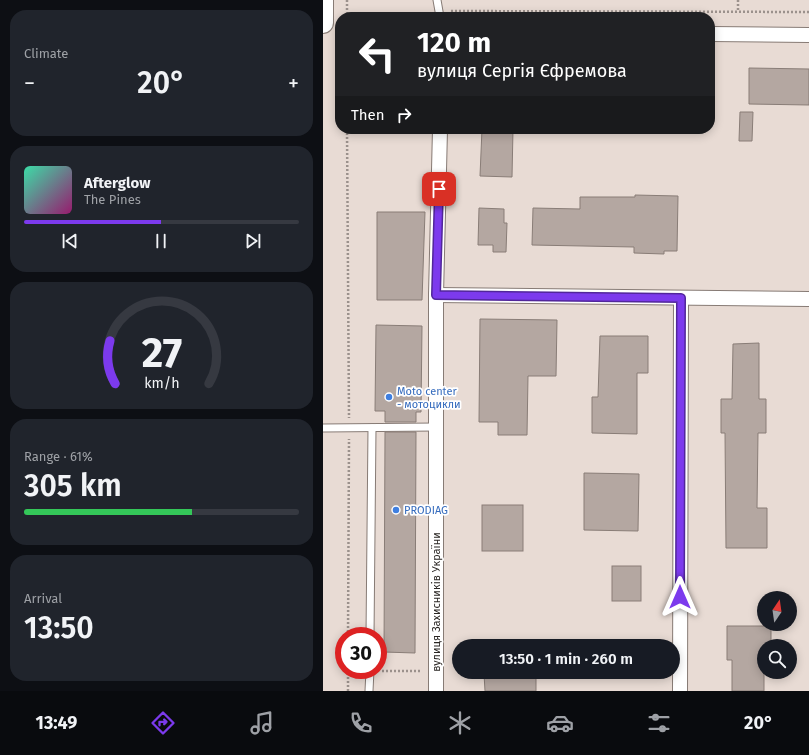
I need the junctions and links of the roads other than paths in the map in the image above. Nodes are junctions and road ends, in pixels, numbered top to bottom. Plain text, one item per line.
1 (323, 0) edge
2 (437, 0) edge
3 (439, 12) edge
4 (323, 23) edge
5 (715, 34) edge
6 (809, 35) edge
7 (440, 134) edge
8 (436, 295) junction
9 (681, 298) junction
10 (809, 299) edge
11 (436, 427) junction
12 (323, 428) edge
13 (372, 428) junction
14 (370, 627) edge
15 (370, 679) edge
16 (369, 691) edge
17 (436, 691) edge
18 (680, 691) edge

1 - 4 main road
2 - 3 lane
5 - 6 street
7 - 8 street, вулиця Захисників України
8 - 9 street
8 - 11 street, вулиця Захисників України
9 - 10 street
9 - 18 street
11 - 13 lane
11 - 17 street, вулиця Захисників України
12 - 13 lane
13 - 14 lane
15 - 16 lane

